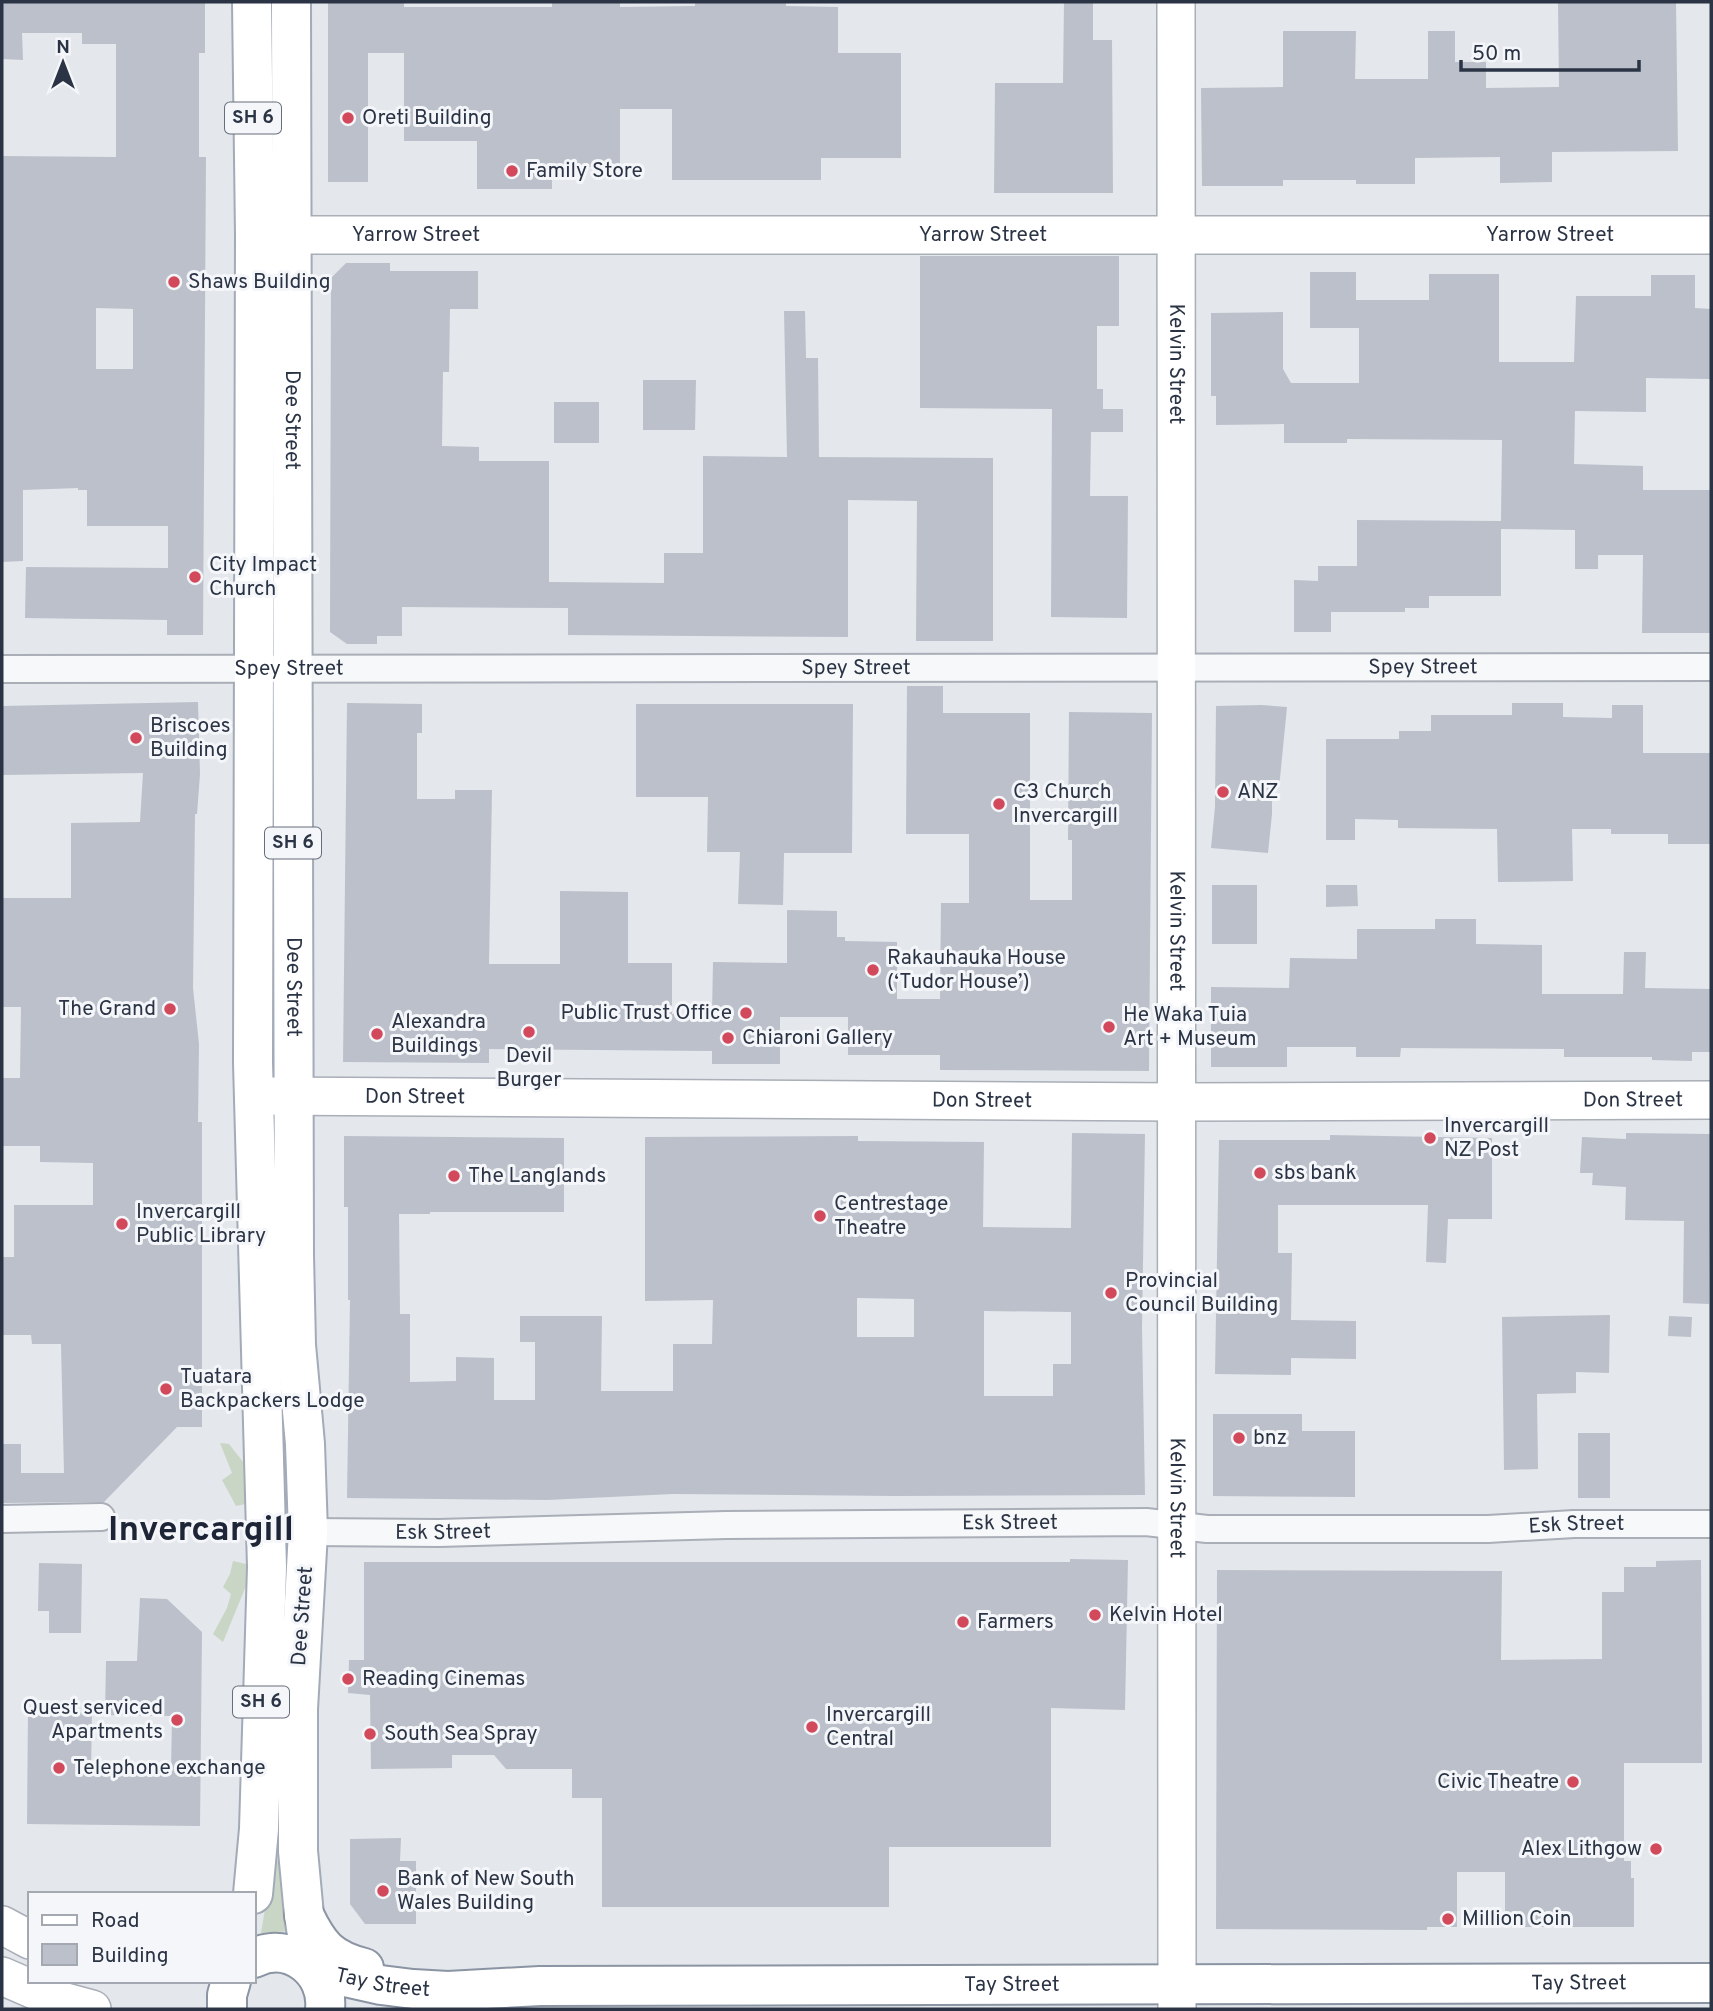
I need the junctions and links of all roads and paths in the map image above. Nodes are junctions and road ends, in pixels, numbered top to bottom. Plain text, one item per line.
1 (252, 2) edge
2 (291, 2) edge
3 (1176, 2) edge
4 (255, 235) junction
5 (1177, 235) junction
6 (1711, 235) edge
7 (292, 236) junction
8 (1711, 667) edge
9 (254, 668) junction
10 (293, 668) junction
11 (1177, 668) junction
12 (2, 669) edge
13 (294, 1096) junction
14 (253, 1097) junction
15 (1711, 1100) edge
16 (1177, 1102) junction
17 (102, 1517) dead end
18 (2, 1519) edge
19 (1711, 1524) edge
20 (1177, 1526) junction
21 (308, 1532) junction
22 (253, 1892) edge
23 (304, 1915) junction
24 (2, 1925) edge
25 (28, 1939) edge
26 (256, 1957) edge
27 (314, 1970) junction
28 (2, 1976) edge
29 (230, 1983) edge
30 (1711, 1983) edge
31 (540, 1986) junction
32 (1177, 1998) edge
33 (92, 2009) edge
34 (227, 2009) edge
35 (326, 2009) edge

1 - 4 main road, Dee Street / SH 6
2 - 7 main road, Dee Street / SH 6
3 - 5 street, Kelvin Street
4 - 7 street, Yarrow Street
4 - 9 main road, Dee Street / SH 6
5 - 6 street, Yarrow Street
5 - 7 street, Yarrow Street
5 - 11 street, Kelvin Street
7 - 10 main road, Dee Street / SH 6
8 - 11 street, Spey Street
9 - 10 street, Spey Street
9 - 12 street, Spey Street
9 - 14 main road, Dee Street / SH 6
10 - 11 street, Spey Street
10 - 13 main road, Dee Street / SH 6
11 - 16 street, Kelvin Street
13 - 14 street, Don Street
13 - 16 street, Don Street
13 - 21 main road, Dee Street / SH 6
14 - 22 main road, Dee Street / SH 6
15 - 16 street, Don Street
16 - 20 street, Kelvin Street
17 - 18 street
19 - 20 street, Esk Street
20 - 21 street, Esk Street
20 - 32 street, Kelvin Street
21 - 23 main road, Dee Street / SH 6
23 - 27 main road, Dee Street / SH 6
23 - 31 main road
24 - 25 street
26 - 27 main road, Tay Street
27 - 31 main road, Tay Street
27 - 35 main road, Dee Street
28 - 33 street
29 - 34 main road
30 - 32 main road, Tay Street
31 - 32 main road, Tay Street

